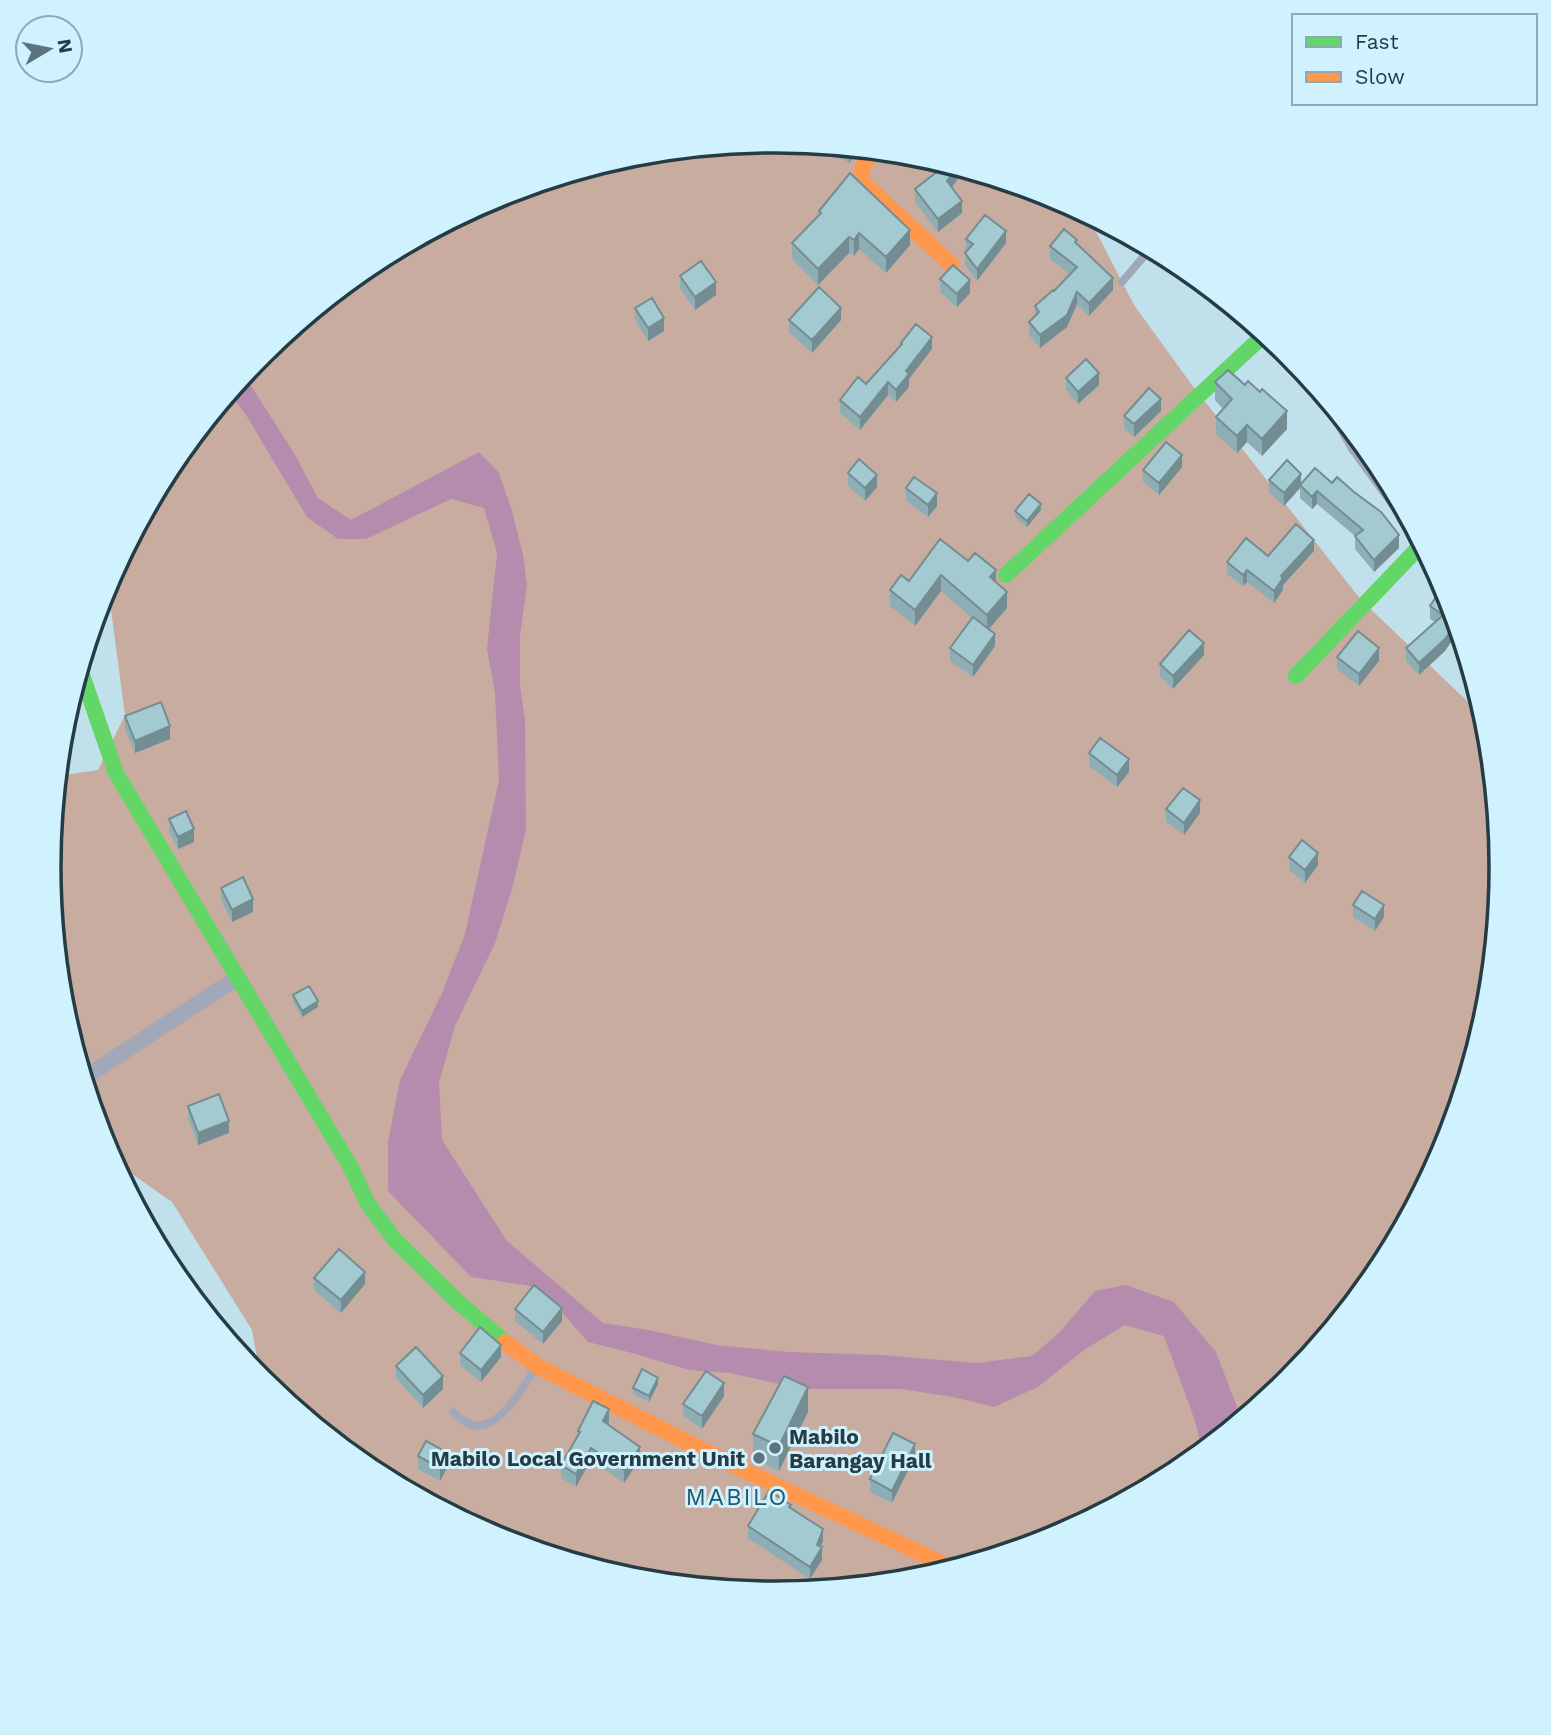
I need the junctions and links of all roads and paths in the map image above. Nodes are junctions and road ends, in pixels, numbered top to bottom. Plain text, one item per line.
1 (869, 159) edge
2 (1144, 256) edge
3 (951, 264) edge
4 (1122, 282) dead end
5 (1258, 341) edge
6 (1415, 551) edge
7 (1006, 575) dead end
8 (1296, 676) dead end
9 (86, 685) edge
10 (239, 978) junction
11 (92, 1072) edge
12 (537, 1366) junction
13 (453, 1412) dead end
14 (939, 1562) edge

1 - 3 street
2 - 4 lane
5 - 7 street
6 - 8 street
9 - 10 street
10 - 11 street
10 - 12 street
12 - 13 lane
12 - 14 street

